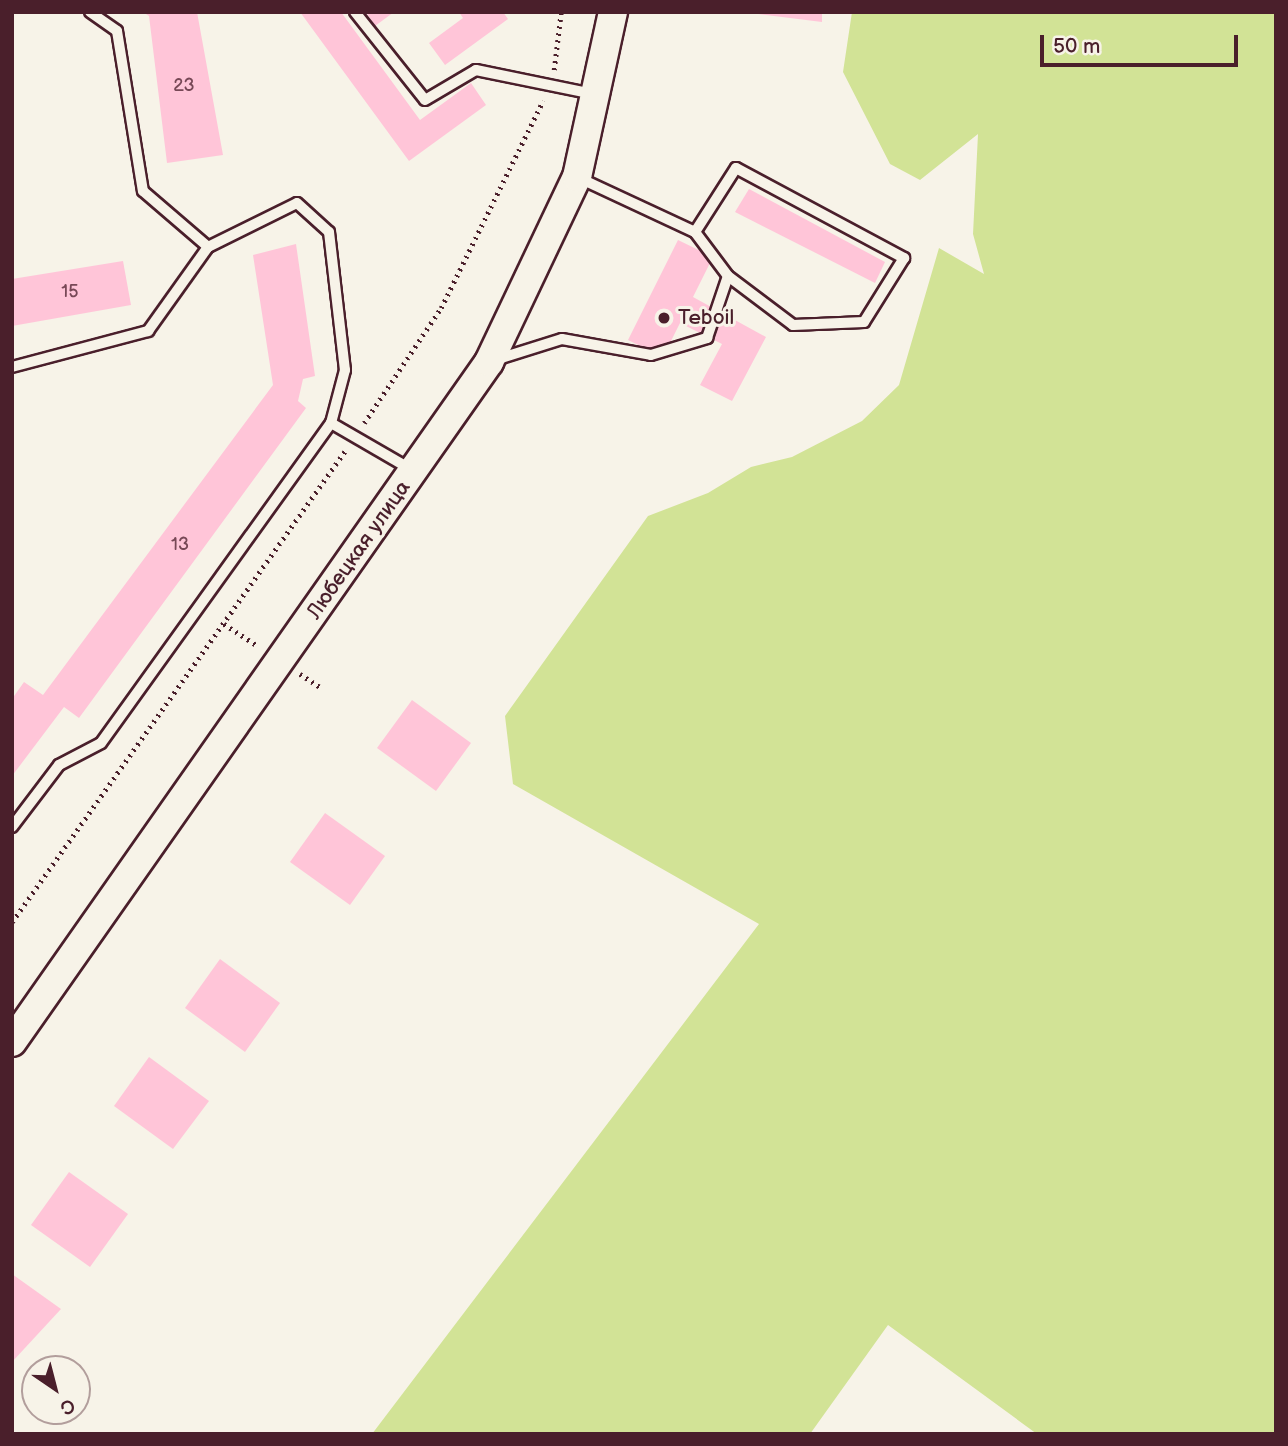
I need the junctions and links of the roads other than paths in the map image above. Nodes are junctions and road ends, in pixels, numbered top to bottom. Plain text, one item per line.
1 (90, 12) edge
2 (355, 12) edge
3 (612, 12) edge
4 (598, 95) junction
5 (577, 177) junction
6 (695, 232) junction
7 (208, 247) junction
8 (727, 276) junction
9 (489, 362) junction
10 (12, 367) edge
11 (331, 423) junction
12 (414, 472) junction
13 (12, 827) edge
14 (16, 1029) edge

1 - 7 lane
2 - 4 lane
3 - 4 street, Любецкая улица
4 - 5 street, Любецкая улица
5 - 6 lane
5 - 9 street, Любецкая улица
6 - 8 lane
6 - 8 lane
7 - 10 lane
7 - 11 lane
8 - 9 lane
9 - 12 street, Любецкая улица
11 - 12 lane
11 - 13 lane
12 - 14 street, Любецкая улица

